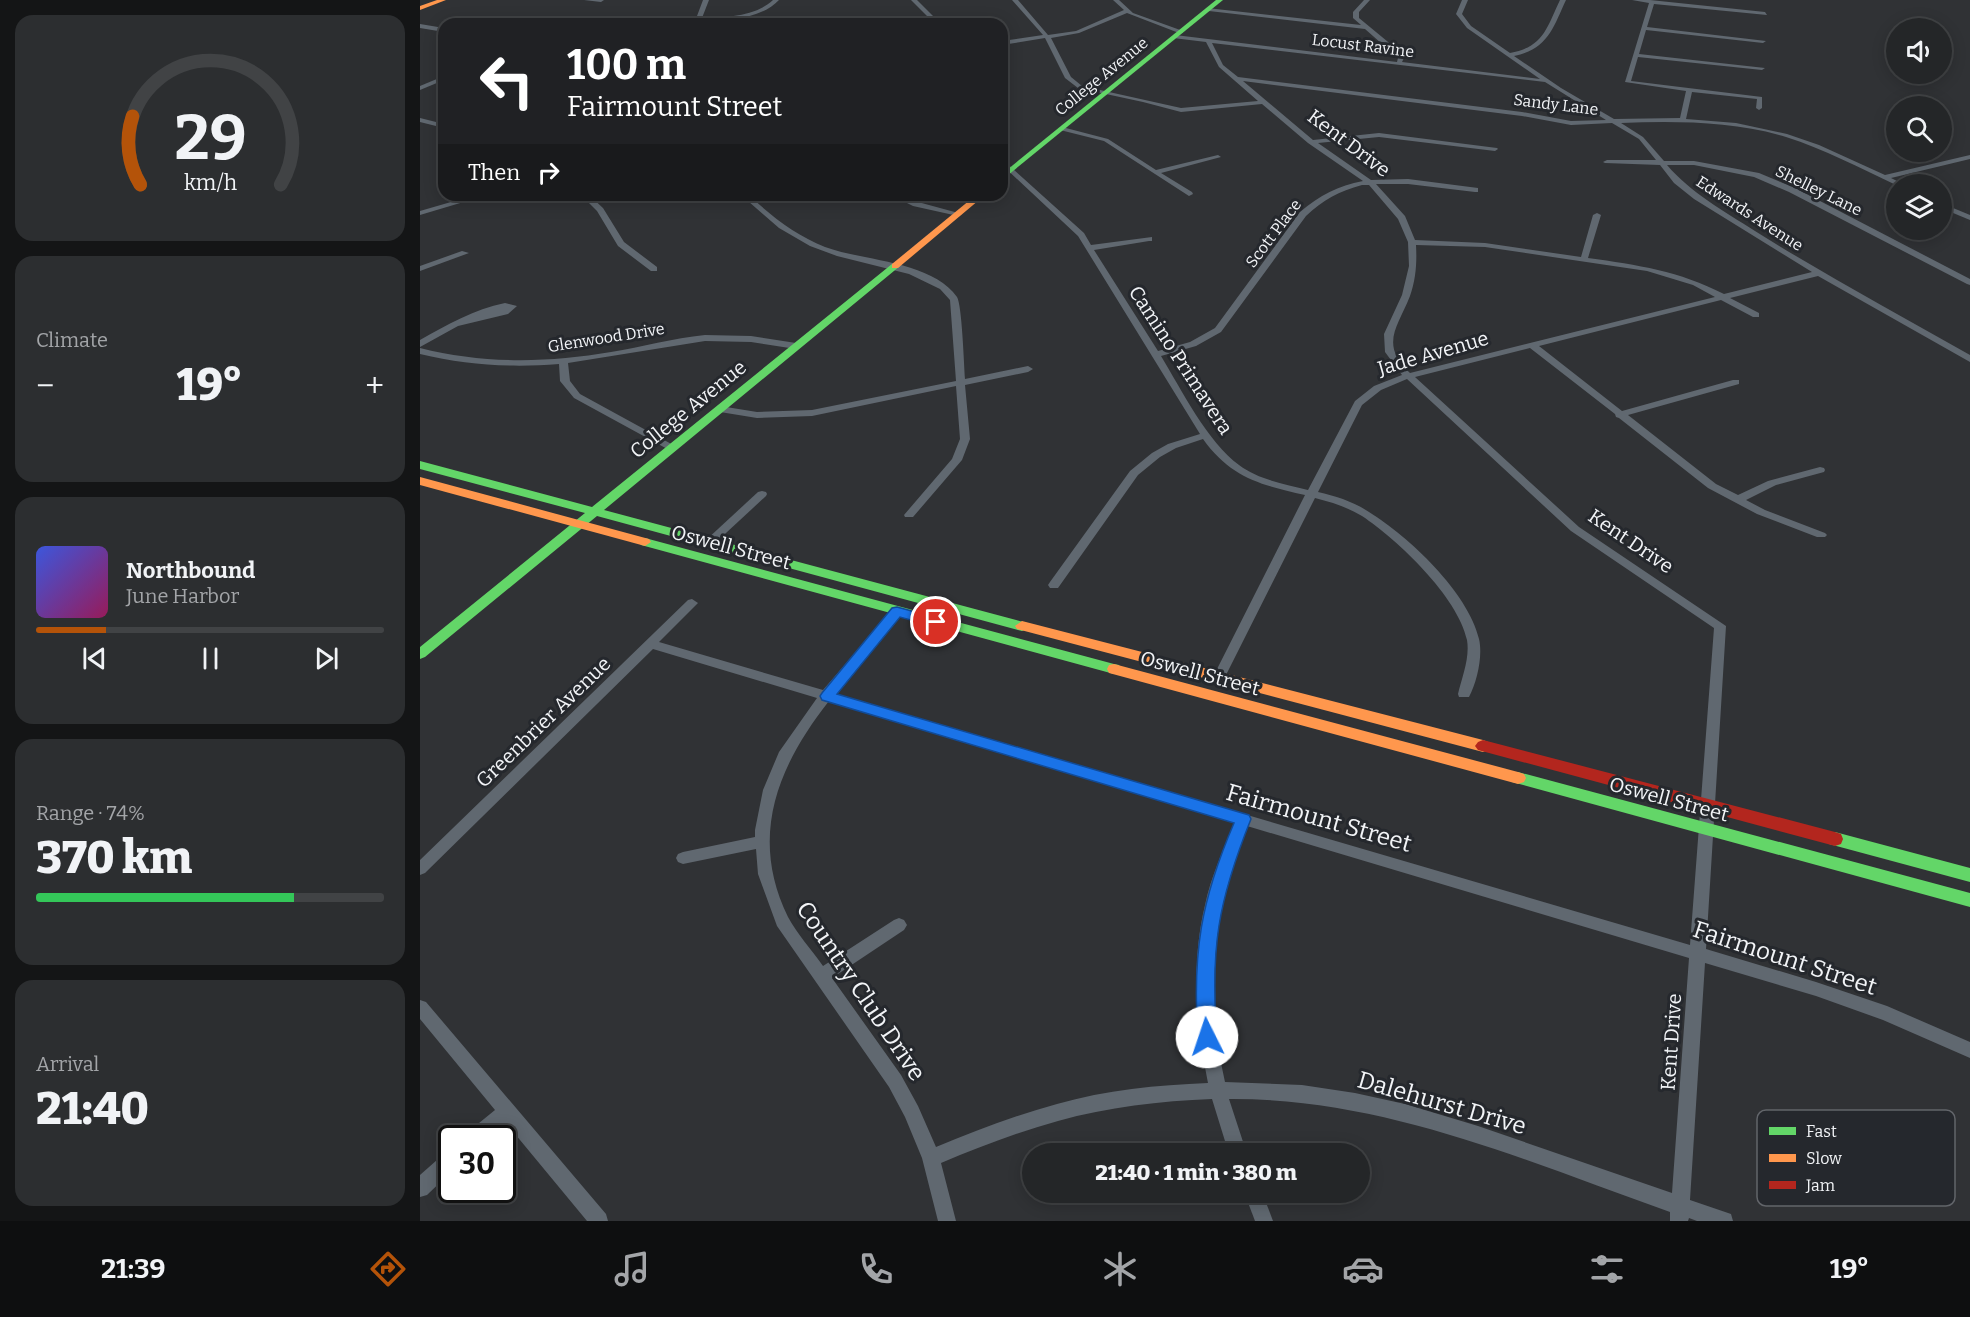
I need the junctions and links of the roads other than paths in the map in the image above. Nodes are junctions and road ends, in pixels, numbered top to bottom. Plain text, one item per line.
1 (434, 0) edge
2 (443, 0) edge
3 (586, 0) edge
4 (601, 0) edge
5 (706, 0) edge
6 (777, 0) edge
7 (914, 0) edge
8 (1015, 0) edge
9 (1116, 0) edge
10 (1367, 0) edge
11 (1465, 0) edge
12 (1563, 0) edge
13 (1635, 0) edge
14 (1652, 2) junction
15 (1213, 3) edge
16 (420, 7) edge
17 (1126, 11) junction
18 (1765, 14) dead end
19 (699, 18) edge
20 (720, 18) edge
21 (932, 18) edge
22 (420, 26) edge
23 (1366, 27) junction
24 (1644, 28) junction
25 (438, 29) edge
26 (1178, 34) junction
27 (1048, 38) junction
28 (1763, 40) dead end
29 (1208, 41) junction
30 (1008, 42) edge
31 (1508, 55) junction
32 (1636, 55) junction
33 (1399, 63) junction
34 (1762, 68) dead end
35 (1236, 79) junction
36 (438, 80) edge
37 (1547, 81) junction
38 (420, 88) edge
39 (1689, 90) junction
40 (1105, 94) junction
41 (1263, 102) junction
42 (1759, 108) dead end
43 (1683, 119) junction
44 (420, 120) edge
45 (1617, 122) junction
46 (438, 124) edge
47 (1062, 129) junction
48 (1310, 142) junction
49 (1495, 149) dead end
50 (1218, 157) dead end
51 (1970, 157) edge
52 (1607, 162) dead end
53 (1662, 162) junction
54 (1008, 168) edge
55 (1008, 172) edge
56 (1155, 172) junction
57 (1884, 177) joint
58 (1371, 183) junction
59 (1475, 190) dead end
60 (1189, 194) dead end
61 (462, 201) edge
62 (591, 201) edge
63 (751, 201) edge
64 (909, 201) edge
65 (974, 201) edge
66 (1952, 210) edge
67 (420, 213) edge
68 (958, 214) junction
69 (1597, 215) dead end
70 (1970, 218) edge
71 (1149, 239) dead end
72 (1412, 243) junction
73 (1089, 248) junction
74 (465, 253) dead end
75 (1584, 259) junction
76 (892, 268) junction
77 (420, 269) edge
78 (654, 269) dead end
79 (1819, 273) junction
80 (1970, 282) edge
81 (1722, 296) junction
82 (1756, 315) dead end
83 (459, 324) junction
84 (420, 344) edge
85 (1531, 344) junction
86 (796, 346) junction
87 (420, 351) edge
88 (1155, 355) junction
89 (1970, 359) edge
90 (563, 361) junction
91 (1028, 369) dead end
92 (1408, 376) junction
93 (962, 381) junction
94 (1736, 382) dead end
95 (720, 409) junction
96 (1619, 414) junction
97 (1206, 435) junction
98 (671, 448) junction
99 (420, 465) edge
100 (1820, 470) dead end
101 (420, 481) edge
102 (1312, 493) junction
103 (762, 494) dead end
104 (1737, 500) junction
105 (593, 512) junction
106 (909, 515) dead end
107 (576, 525) junction
108 (1821, 535) dead end
109 (709, 543) junction
110 (1054, 585) dead end
111 (693, 603) dead end
112 (897, 612) junction
113 (1055, 635) junction
114 (651, 644) junction
115 (420, 654) edge
116 (1069, 658) junction
117 (1220, 675) junction
118 (1464, 694) dead end
119 (827, 696) junction
120 (1708, 803) junction
121 (1243, 819) junction
122 (1706, 830) junction
123 (760, 842) junction
124 (683, 858) dead end
125 (420, 869) edge
126 (1970, 875) edge
127 (1970, 900) edge
128 (899, 925) dead end
129 (1698, 954) junction
130 (821, 976) junction
131 (420, 1007) edge
132 (1970, 1050) edge
133 (1218, 1090) junction
134 (508, 1110) junction
135 (490, 1125) edge
136 (1235, 1143) edge
137 (931, 1158) junction
138 (438, 1171) edge
139 (420, 1188) edge
140 (1257, 1203) edge
141 (1679, 1213) edge
142 (599, 1221) edge
143 (946, 1221) edge
144 (1264, 1221) edge
145 (1724, 1221) edge

1 - 16 main road
2 - 16 main road
3 - 4 street
5 - 19 street
6 - 20 street
7 - 21 street
8 - 27 street
9 - 17 street, Locust Ravine
10 - 23 street
11 - 31 street, Edwards Avenue
12 - 31 street
13 - 14 street
14 - 18 street
14 - 24 street
15 - 23 street
15 - 26 main road, College Avenue
17 - 26 street, Locust Ravine
17 - 27 street
22 - 25 street
23 - 33 street
24 - 28 street
24 - 32 street
26 - 29 street, Locust Ravine
26 - 40 main road, College Avenue
27 - 30 street
27 - 40 street
29 - 33 street, Locust Ravine
29 - 35 street, Kent Drive
31 - 37 street, Edwards Avenue
32 - 34 street
32 - 39 street
33 - 37 street, Locust Ravine
35 - 41 street, Kent Drive
35 - 45 street, Sandy Lane
36 - 38 street
37 - 45 street, Edwards Avenue
39 - 42 street
39 - 43 street
40 - 41 street
40 - 47 main road, College Avenue
41 - 48 street, Kent Drive
43 - 45 street, Sandy Lane
43 - 57 street, Sandy Lane
44 - 46 street
45 - 53 street, Edwards Avenue
47 - 54 main road, College Avenue
47 - 56 street
48 - 49 street
48 - 58 street, Kent Drive
50 - 56 street
51 - 57 street
52 - 53 street, Shelley Lane
53 - 79 street, Edwards Avenue
53 - 80 street, Shelley Lane
55 - 73 street, Camino Primavera
56 - 60 street
58 - 59 street, Scott Place
58 - 72 street, Kent Drive
58 - 88 street, Scott Place
61 - 67 street
62 - 78 street
63 - 76 street
64 - 68 street
65 - 68 main road, College Avenue
66 - 70 street
68 - 76 main road, College Avenue
69 - 75 street
71 - 73 street
72 - 75 street
72 - 92 street, Kent Drive
73 - 88 street, Camino Primavera
74 - 77 street
75 - 81 street
76 - 86 main road, College Avenue
76 - 93 street
79 - 81 street, Jade Avenue
79 - 89 street, Edwards Avenue
81 - 82 street
81 - 85 street, Jade Avenue
83 - 83 street
83 - 84 street
85 - 92 street, Jade Avenue
85 - 96 street
86 - 90 street, Glenwood Drive
86 - 95 main road, College Avenue
87 - 90 street, Glenwood Drive
88 - 97 street, Camino Primavera
90 - 98 street
91 - 93 street
92 - 102 street, Jade Avenue
92 - 120 street, Kent Drive
93 - 95 street
93 - 106 street
94 - 96 street
95 - 98 main road, College Avenue
96 - 104 street
97 - 102 street, Camino Primavera
97 - 110 street
98 - 105 main road, College Avenue
99 - 105 main road, Oswell Street
100 - 104 street
101 - 107 main road, Oswell Street
102 - 117 street, Jade Avenue
102 - 118 street, Camino Primavera
103 - 109 street
104 - 108 street
105 - 107 main road, College Avenue
105 - 109 main road, Oswell Street
107 - 112 main road, Oswell Street
107 - 115 main road, College Avenue
109 - 113 main road, Oswell Street
111 - 114 street, Greenbrier Avenue
112 - 113 main road
112 - 116 main road, Oswell Street
112 - 119 street, Country Club Drive
113 - 117 main road, Oswell Street
114 - 119 street, Fairmount Street
114 - 125 street, Greenbrier Avenue
116 - 117 main road
116 - 122 main road, Oswell Street
117 - 120 main road, Oswell Street
119 - 121 street, Fairmount Street
119 - 123 street, Country Club Drive
120 - 122 street, Kent Drive
120 - 126 main road, Oswell Street
121 - 129 street, Fairmount Street
121 - 133 street
122 - 127 main road, Oswell Street
122 - 129 street, Kent Drive
123 - 124 street
123 - 130 street, Country Club Drive
128 - 130 street
129 - 132 street, Fairmount Street
129 - 141 street, Kent Drive
130 - 137 street, Country Club Drive
131 - 134 street
133 - 136 street
133 - 137 street, Dalehurst Drive
133 - 141 street, Dalehurst Drive
134 - 135 street
134 - 142 street
137 - 143 street, Country Club Drive
138 - 139 street
140 - 144 street
141 - 145 street, Dalehurst Drive

